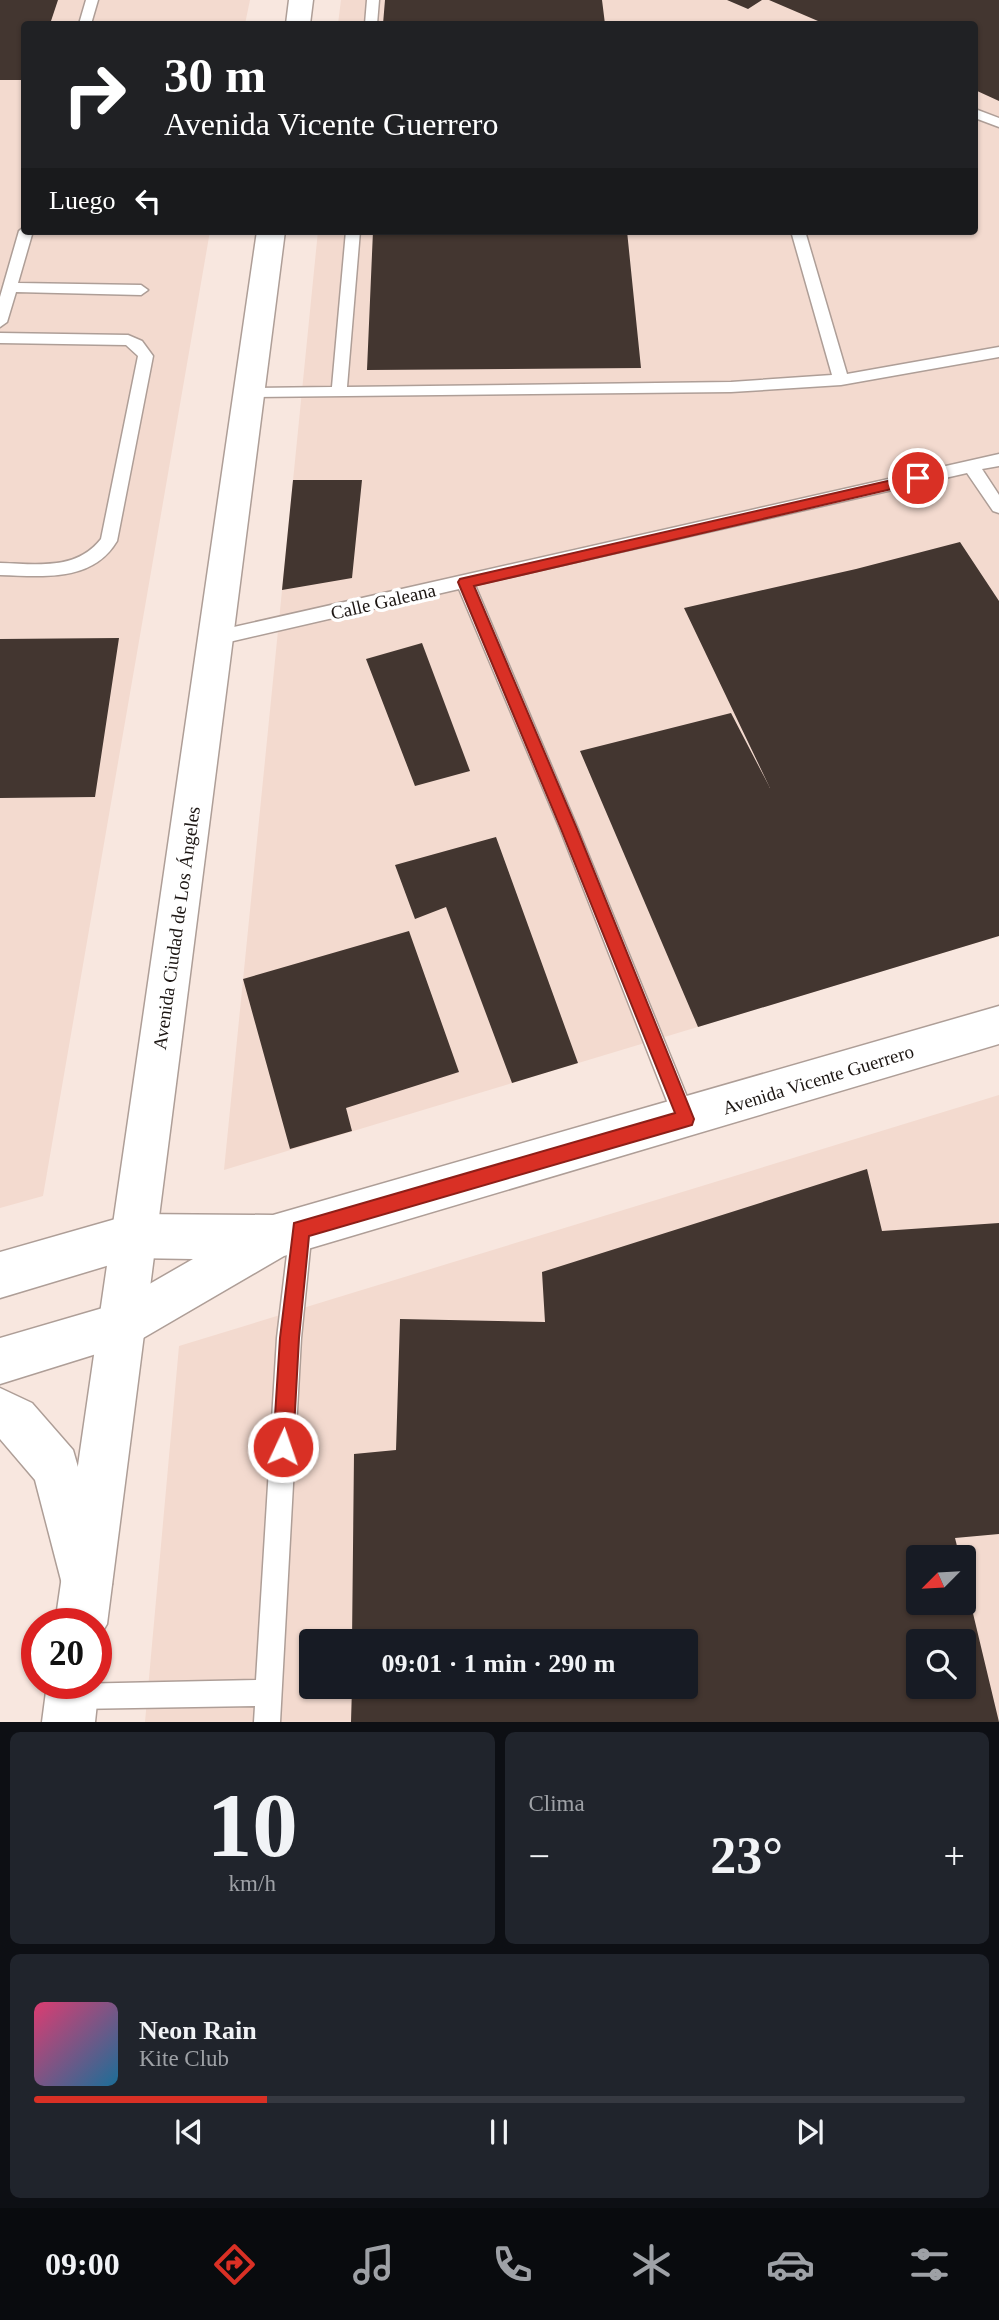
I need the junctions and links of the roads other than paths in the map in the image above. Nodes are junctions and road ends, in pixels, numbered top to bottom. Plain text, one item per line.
1 (92, 0) edge
2 (301, 0) edge
3 (373, 0) edge
4 (86, 21) edge
5 (298, 21) edge
6 (371, 21) edge
7 (978, 114) edge
8 (999, 124) edge
9 (25, 235) edge
10 (270, 235) edge
11 (353, 235) edge
12 (799, 235) edge
13 (10, 287) junction
14 (141, 290) dead end
15 (0, 322) edge
16 (0, 338) edge
17 (999, 352) edge
18 (842, 380) junction
19 (339, 391) junction
20 (249, 393) junction
21 (999, 460) edge
22 (971, 466) junction
23 (999, 507) edge
24 (0, 569) edge
25 (465, 582) junction
26 (216, 638) junction
27 (999, 1025) edge
28 (685, 1119) junction
29 (288, 1233) junction
30 (133, 1236) junction
31 (0, 1275) edge
32 (122, 1325) junction
33 (0, 1362) edge
34 (0, 1412) edge
35 (84, 1604) edge
36 (268, 1693) junction
37 (71, 1700) edge
38 (267, 1721) edge

1 - 4 lane
2 - 5 street
3 - 6 lane
7 - 8 lane
9 - 13 lane
10 - 20 street, Avenida Ciudad de Los Ángeles
11 - 19 lane
12 - 18 lane
13 - 14 lane
13 - 15 lane
16 - 24 lane
17 - 18 lane
18 - 19 lane
19 - 20 lane
20 - 26 street, Avenida Ciudad de Los Ángeles
21 - 22 lane, Calle Galeana
22 - 23 lane
22 - 25 lane, Calle Galeana
25 - 26 lane, Calle Galeana
25 - 28 lane
26 - 30 street, Avenida Ciudad de Los Ángeles
27 - 28 street, Avenida Vicente Guerrero
28 - 29 street, Avenida Vicente Guerrero
29 - 30 street, Avenida Vicente Guerrero
29 - 32 street, Avenida Vicente Guerrero
29 - 36 lane
30 - 31 street, Avenida Vicente Guerrero
30 - 32 street, Avenida Ciudad de Los Ángeles
32 - 33 street, Avenida Vicente Guerrero
32 - 35 street, Avenida Ciudad de Los Ángeles
34 - 35 street
36 - 37 lane
36 - 38 lane

